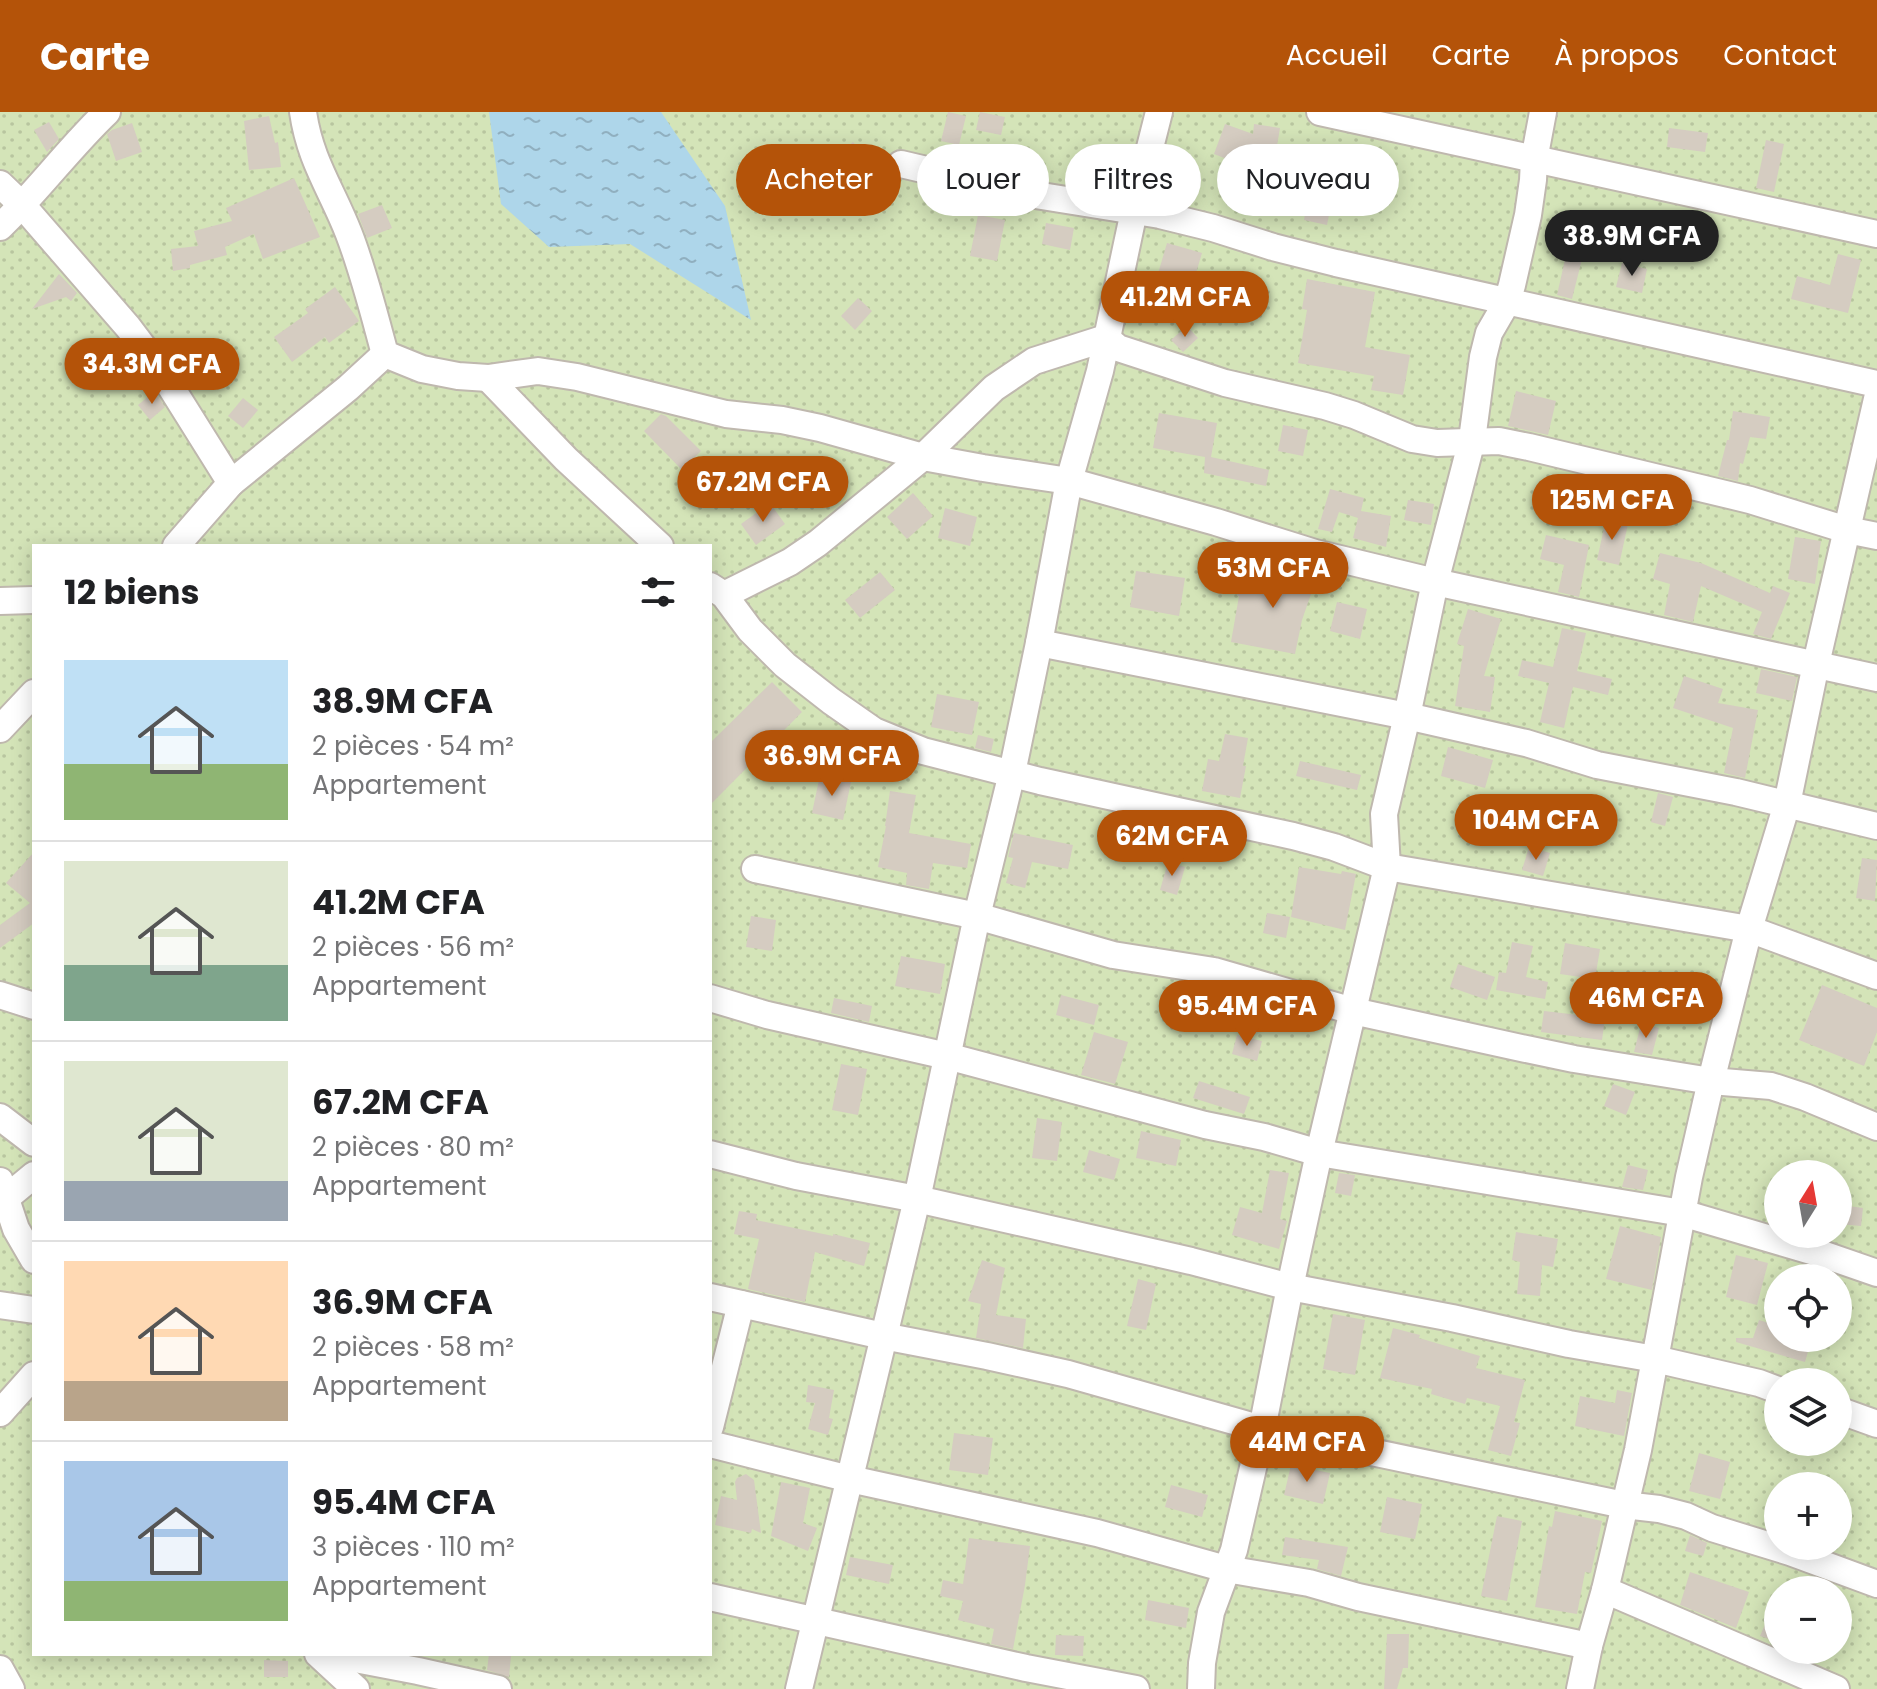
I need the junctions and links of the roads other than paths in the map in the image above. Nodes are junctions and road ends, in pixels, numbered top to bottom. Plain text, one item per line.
1 (107, 112) edge
2 (303, 112) edge
3 (1159, 112) edge
4 (1320, 112) edge
5 (1543, 112) edge
6 (1151, 144) edge
7 (1534, 160) junction
8 (901, 164) dead end
9 (0, 184) edge
10 (1065, 200) edge
11 (23, 206) junction
12 (1133, 216) edge
13 (1157, 216) edge
14 (0, 227) edge
15 (1877, 234) edge
16 (1507, 302) junction
17 (1106, 338) junction
18 (385, 354) junction
19 (488, 378) junction
20 (1877, 384) edge
21 (1877, 399) edge
22 (1472, 440) junction
23 (923, 457) junction
24 (1069, 481) junction
25 (231, 483) junction
26 (1847, 530) junction
27 (1877, 536) edge
28 (178, 544) edge
29 (658, 544) edge
30 (1435, 582) junction
31 (717, 591) edge
32 (32, 600) edge
33 (0, 601) edge
34 (1039, 643) junction
35 (1816, 664) junction
36 (1877, 678) edge
37 (32, 695) edge
38 (1407, 716) junction
39 (0, 729) edge
40 (1012, 773) junction
41 (1787, 804) junction
42 (1877, 826) edge
43 (1387, 867) junction
44 (755, 869) dead end
45 (977, 916) junction
46 (1749, 929) junction
47 (1877, 976) edge
48 (0, 995) edge
49 (712, 999) edge
50 (32, 1005) edge
51 (1353, 1011) junction
52 (947, 1056) junction
53 (1711, 1081) junction
54 (0, 1117) edge
55 (1877, 1127) edge
56 (32, 1141) edge
57 (1319, 1153) junction
58 (712, 1155) edge
59 (32, 1176) edge
60 (2, 1195) edge
61 (917, 1199) junction
62 (1682, 1213) junction
63 (32, 1257) edge
64 (1877, 1273) edge
65 (1290, 1287) junction
66 (712, 1297) edge
67 (741, 1304) junction
68 (0, 1305) edge
69 (32, 1310) edge
70 (883, 1336) junction
71 (1655, 1359) junction
72 (32, 1377) edge
73 (1764, 1385) edge
74 (0, 1413) edge
75 (1852, 1415) edge
76 (712, 1419) edge
77 (1877, 1424) edge
78 (1262, 1429) junction
79 (712, 1444) edge
80 (850, 1479) junction
81 (1624, 1505) junction
82 (1226, 1569) junction
83 (1877, 1584) edge
84 (1605, 1590) junction
85 (712, 1597) edge
86 (817, 1619) junction
87 (1589, 1646) junction
88 (320, 1656) edge
89 (339, 1656) edge
90 (0, 1669) edge
91 (11, 1689) edge
92 (356, 1689) edge
93 (498, 1689) edge
94 (799, 1689) edge
95 (1136, 1689) edge
96 (1201, 1689) edge
97 (1580, 1689) edge
98 (1836, 1689) edge

1 - 11 street
2 - 18 street
3 - 6 street
4 - 7 street
5 - 7 street
7 - 15 street
7 - 16 street
8 - 10 street
9 - 11 street
11 - 14 street
11 - 25 street
12 - 17 street
13 - 16 street
16 - 20 street
16 - 22 street
17 - 22 street
17 - 23 street
17 - 24 street
18 - 19 street
18 - 25 street
19 - 23 street
19 - 29 street
21 - 26 street
22 - 26 street
22 - 30 street
23 - 24 street
23 - 31 street
24 - 30 street
24 - 34 street
25 - 28 street
26 - 27 street
26 - 35 street
30 - 35 street
30 - 38 street
31 - 40 street
32 - 33 street
34 - 38 street
34 - 40 street
35 - 36 street
35 - 41 street
37 - 39 street
38 - 41 street
38 - 43 street
40 - 43 street
40 - 45 street
41 - 42 street
41 - 46 street
43 - 46 street
43 - 51 street
44 - 45 street
45 - 51 street
45 - 52 street
46 - 47 street
46 - 53 street
48 - 50 street
49 - 52 street
51 - 53 street
51 - 57 street
52 - 57 street
52 - 61 street
53 - 55 street
53 - 62 street
54 - 56 street
57 - 62 street
57 - 65 street
58 - 61 street
59 - 60 street
60 - 63 street
61 - 65 street
61 - 70 street
62 - 64 street
62 - 71 street
65 - 71 street
65 - 78 street
66 - 67 street
67 - 70 street
67 - 76 street
68 - 69 street
70 - 78 street
70 - 80 street
71 - 73 street
71 - 81 street
72 - 74 street
75 - 77 street
78 - 81 street
78 - 82 street
79 - 80 street
80 - 82 street
80 - 86 street
81 - 83 street
81 - 84 street
82 - 87 street
82 - 96 street
84 - 87 street
84 - 98 street
85 - 86 street
86 - 94 street
86 - 95 street
87 - 97 street
88 - 92 street
89 - 93 street
90 - 91 street

